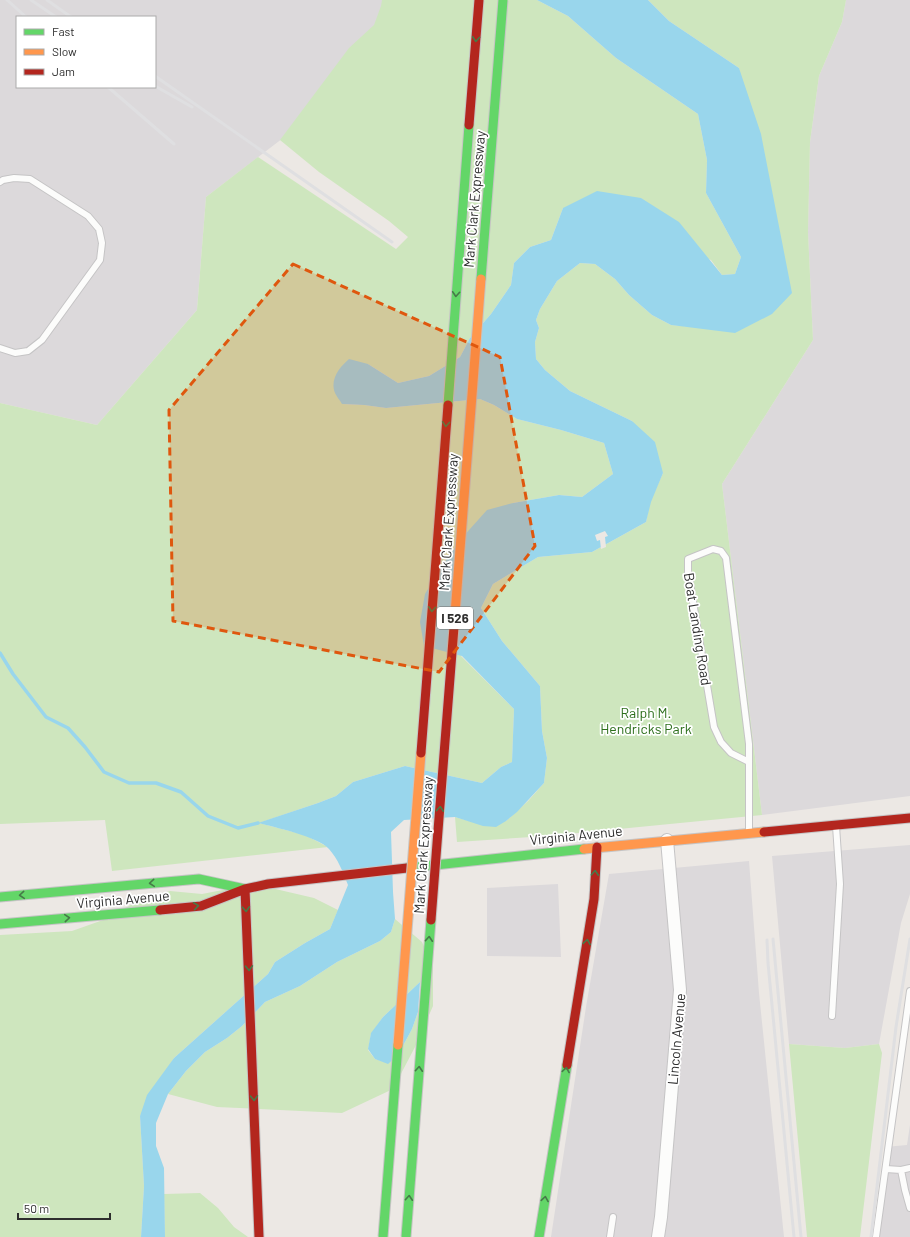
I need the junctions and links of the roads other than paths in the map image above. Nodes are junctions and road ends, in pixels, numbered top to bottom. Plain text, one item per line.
1 (479, 0) edge
2 (503, 0) edge
3 (0, 182) edge
4 (0, 348) edge
5 (749, 762) junction
6 (910, 818) edge
7 (836, 824) junction
8 (749, 832) junction
9 (667, 840) junction
10 (596, 846) junction
11 (245, 889) junction
12 (0, 897) edge
13 (0, 924) edge
14 (910, 992) edge
15 (832, 1016) dead end
16 (910, 1168) edge
17 (886, 1169) junction
18 (901, 1170) junction
19 (910, 1208) edge
20 (612, 1217) dead end
21 (259, 1237) edge
22 (383, 1237) edge
23 (406, 1237) edge
24 (539, 1237) edge
25 (610, 1237) edge
26 (658, 1237) edge
27 (876, 1237) edge

1 -> 22 main road, Mark Clark Expressway / I 526, bridge
23 -> 2 main road, Mark Clark Expressway / I 526, bridge
3 - 4 lane
5 - 5 lane, Boat Landing Road
5 - 8 lane, Boat Landing Road
6 - 7 main road, Virginia Avenue
7 - 8 main road, Virginia Avenue
7 - 15 lane
8 - 9 main road, Virginia Avenue
9 - 10 main road, Virginia Avenue
9 - 26 street, Lincoln Avenue
10 - 11 main road, Virginia Avenue, bridge
24 -> 10 main road
11 -> 12 main road, Virginia Avenue
13 -> 11 main road, Virginia Avenue
11 -> 21 main road
14 - 17 lane
16 - 18 lane
17 - 18 lane
17 - 27 lane
18 - 19 lane
20 - 25 lane

